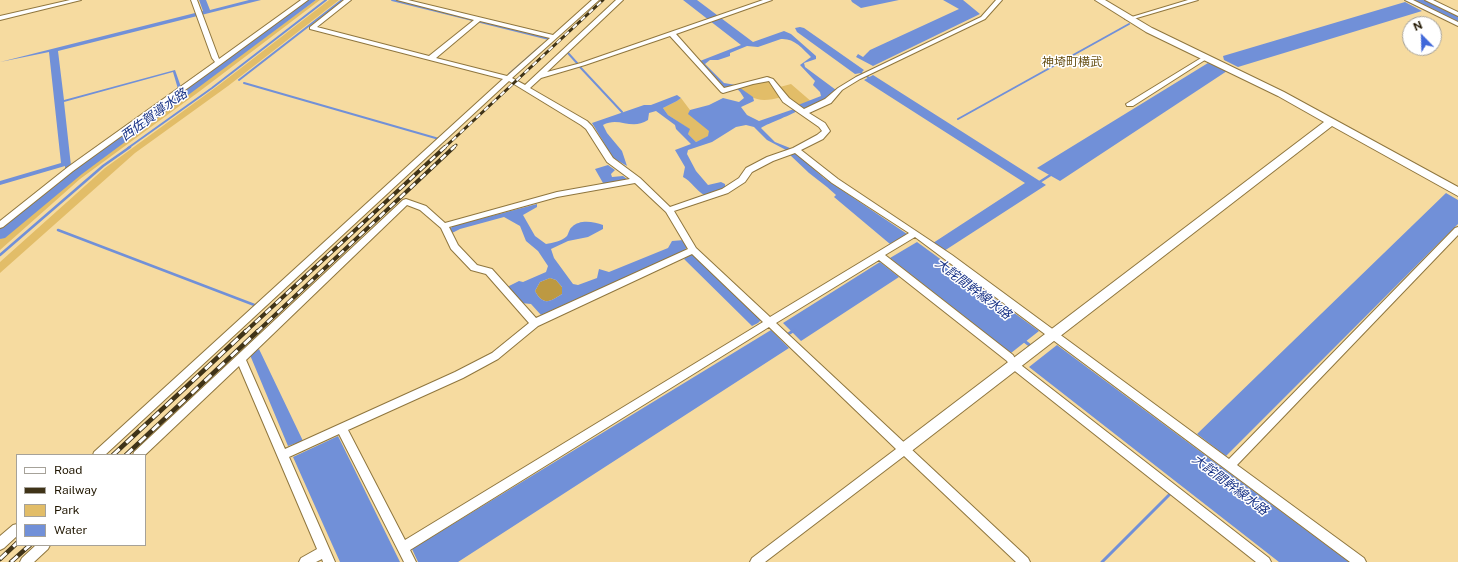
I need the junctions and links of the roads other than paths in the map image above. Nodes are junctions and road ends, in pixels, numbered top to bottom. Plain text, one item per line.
1 (78, 0) edge
2 (194, 0) edge
3 (305, 0) edge
4 (348, 0) edge
5 (400, 0) edge
6 (596, 0) edge
7 (620, 0) edge
8 (769, 0) edge
9 (999, 0) edge
10 (1099, 0) edge
11 (1195, 0) edge
12 (1408, 0) edge
13 (1428, 0) edge
14 (1458, 14) edge
15 (0, 18) edge
16 (478, 19) junction
17 (1128, 19) junction
18 (1458, 24) edge
19 (671, 34) junction
20 (555, 37) junction
21 (1206, 57) junction
22 (430, 58) junction
23 (219, 63) junction
24 (540, 76) junction
25 (508, 78) junction
26 (526, 88) junction
27 (1130, 104) dead end
28 (804, 112) junction
29 (1332, 122) junction
30 (796, 150) junction
31 (637, 180) junction
32 (1458, 192) edge
33 (669, 210) junction
34 (0, 225) edge
35 (1458, 230) edge
36 (445, 231) junction
37 (915, 233) junction
38 (693, 250) junction
39 (880, 256) junction
40 (771, 322) junction
41 (535, 323) junction
42 (1054, 335) junction
43 (240, 358) junction
44 (1014, 365) junction
45 (342, 429) junction
46 (904, 449) junction
47 (99, 454) edge
48 (139, 454) edge
49 (282, 455) junction
50 (1230, 465) junction
51 (16, 530) edge
52 (0, 544) edge
53 (43, 546) edge
54 (403, 548) junction
55 (324, 551) junction
56 (26, 562) edge
57 (305, 562) edge
58 (329, 562) edge
59 (410, 562) edge
60 (756, 562) edge
61 (1024, 562) edge
62 (1265, 562) edge
63 (1360, 562) edge

1 - 15 street
2 - 23 street
3 - 23 street
4 - 22 street
5 - 16 street
6 - 20 street
7 - 24 street
8 - 19 street
9 - 28 street
10 - 17 street
11 - 17 street
12 - 18 street
13 - 14 street
16 - 20 street
16 - 22 street
17 - 21 street
19 - 24 street
19 - 28 street
20 - 25 street
21 - 27 street
21 - 29 street
22 - 25 street
23 - 34 street
24 - 26 street
25 - 26 street
25 - 47 street
26 - 31 street
28 - 30 street
29 - 32 street
29 - 42 street
30 - 33 street
30 - 37 street
31 - 33 street
31 - 36 street
33 - 38 street
35 - 50 street
36 - 41 street
36 - 43 street
37 - 39 street
37 - 42 street
38 - 40 street
38 - 41 street
39 - 40 street
39 - 44 street
40 - 46 street
40 - 54 street
41 - 45 street
42 - 44 street
42 - 50 street
43 - 48 street
43 - 49 street
44 - 46 street
44 - 62 street
45 - 49 street
45 - 54 street
46 - 60 street
46 - 61 street
49 - 55 street
50 - 63 street
51 - 52 street
53 - 56 street
54 - 59 street
55 - 57 street
55 - 58 street

